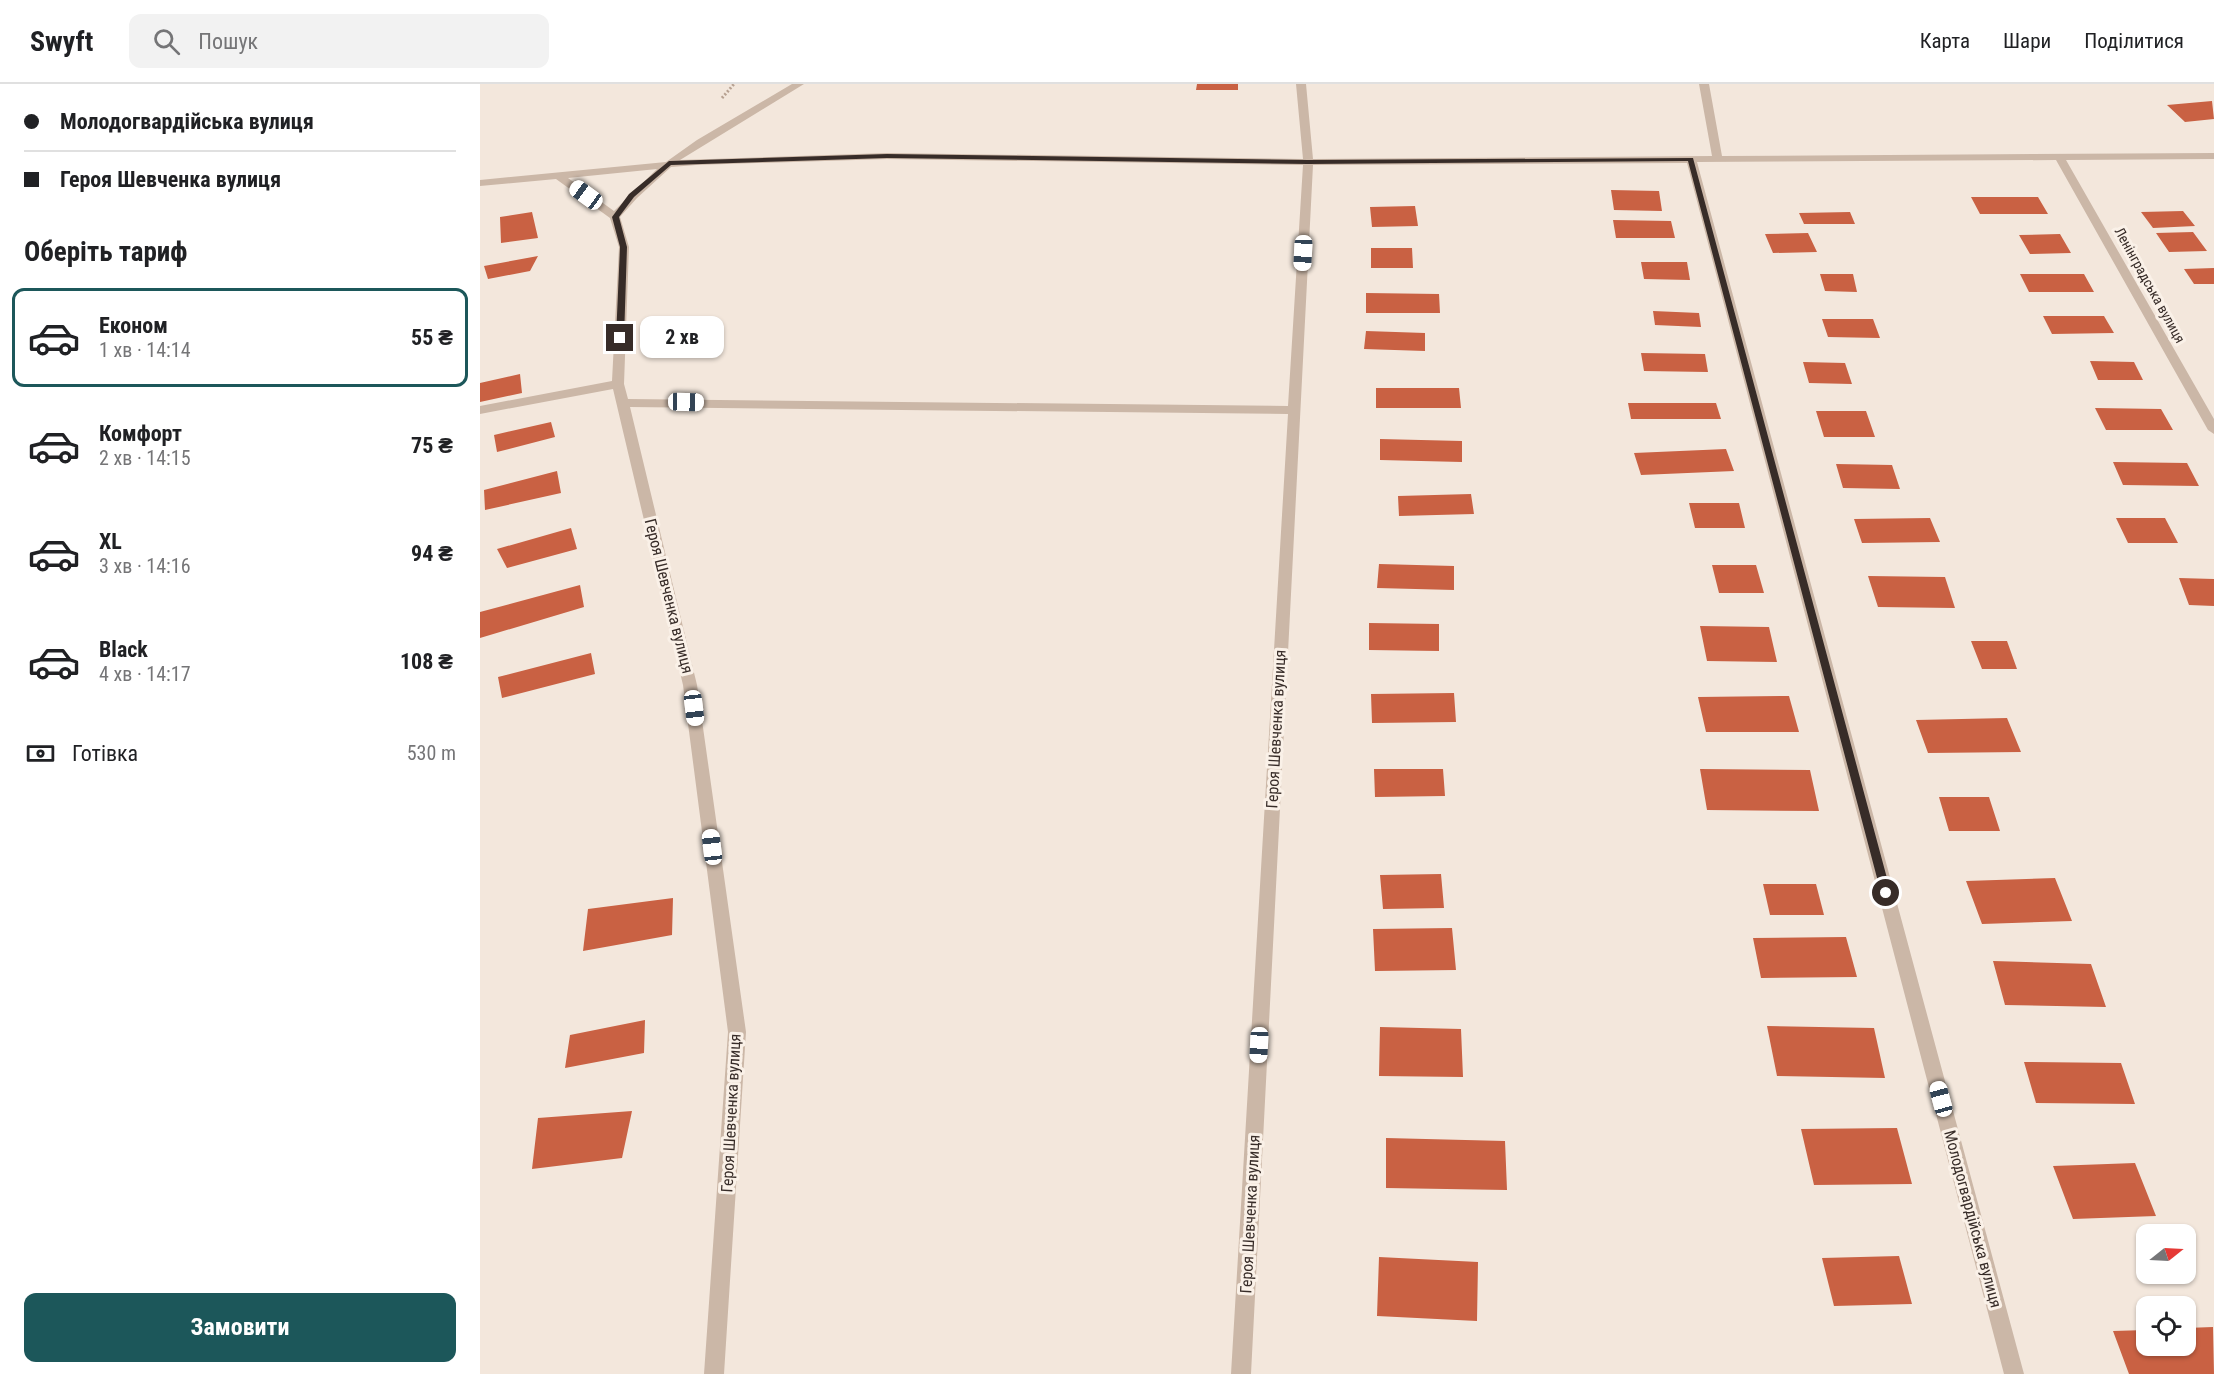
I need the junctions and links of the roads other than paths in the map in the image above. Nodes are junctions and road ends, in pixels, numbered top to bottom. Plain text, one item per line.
1 (799, 84) edge
2 (1301, 84) edge
3 (1704, 84) edge
4 (2059, 156) junction
5 (2214, 156) edge
6 (1717, 158) junction
7 (1691, 159) junction
8 (1308, 162) junction
9 (669, 164) junction
10 (556, 174) junction
11 (480, 183) edge
12 (615, 217) junction
13 (618, 384) junction
14 (622, 403) junction
15 (480, 410) edge
16 (1294, 411) junction
17 (2214, 430) edge
18 (714, 1374) edge
19 (1241, 1374) edge
20 (2014, 1374) edge

1 - 9 street
2 - 8 street, Героя Шевченка вулиця
3 - 6 street
4 - 5 street
4 - 6 street
4 - 17 street, Ленінградська вулиця
6 - 7 street
7 - 8 street
7 - 20 street, Молодогвардійська вулиця
8 - 9 street
8 - 16 street, Героя Шевченка вулиця
9 - 10 street
9 - 12 street
10 - 11 street
10 - 12 street
12 - 13 street, Героя Шевченка вулиця
13 - 14 street, Героя Шевченка вулиця
13 - 15 street
14 - 16 street
14 - 18 street, Героя Шевченка вулиця
16 - 19 street, Героя Шевченка вулиця

